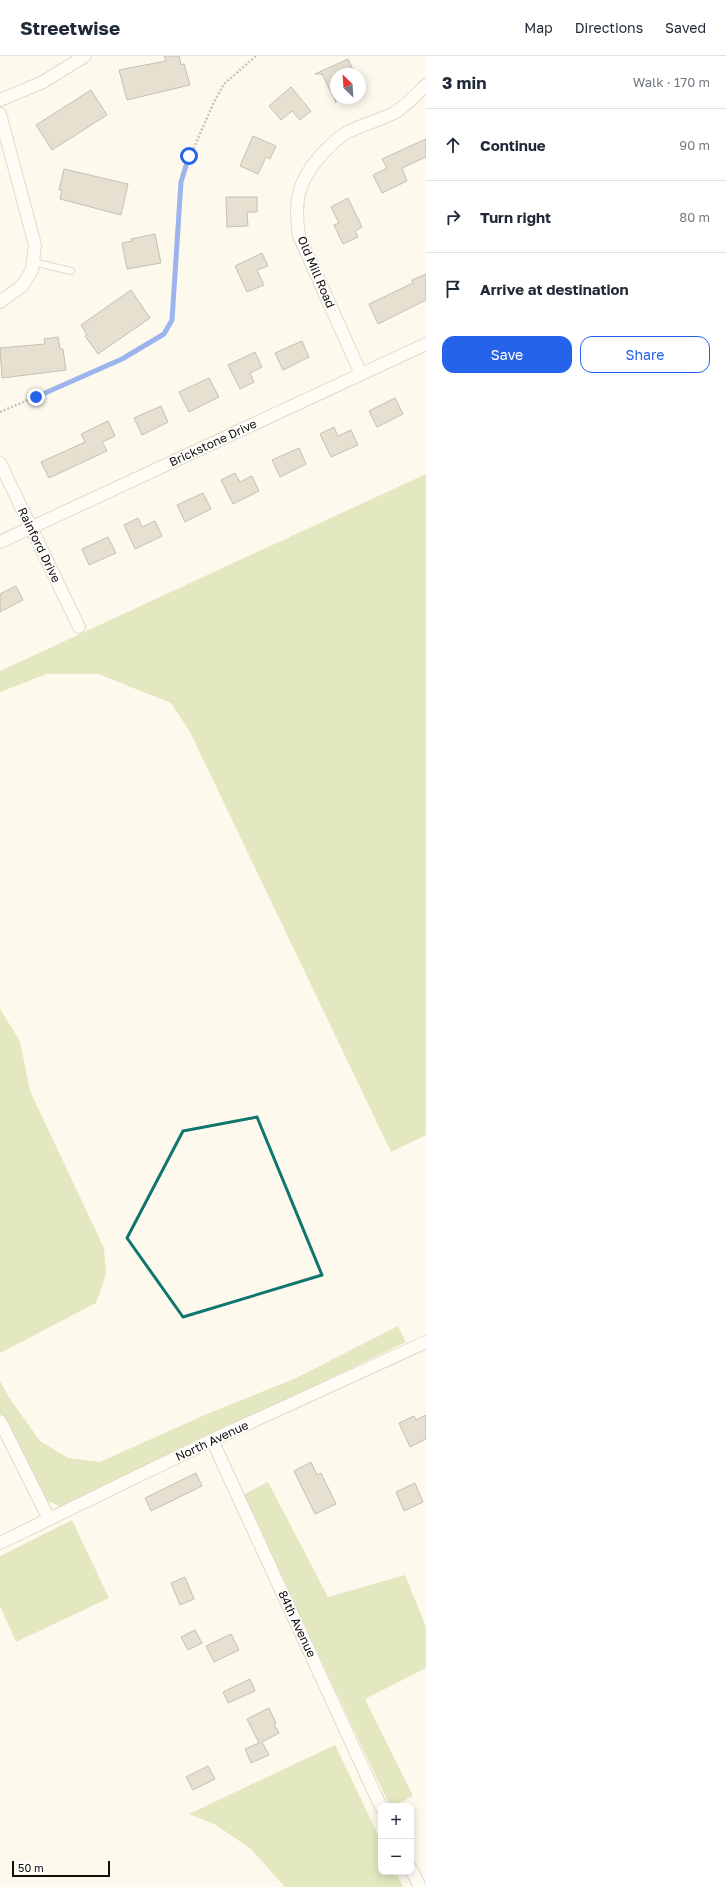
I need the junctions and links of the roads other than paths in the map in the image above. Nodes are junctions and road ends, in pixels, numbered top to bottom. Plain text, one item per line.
1 (85, 56) edge
2 (426, 85) edge
3 (0, 100) edge
4 (0, 114) edge
5 (33, 262) junction
6 (71, 271) dead end
7 (0, 302) edge
8 (426, 344) edge
9 (361, 374) junction
10 (0, 463) edge
11 (31, 528) junction
12 (0, 542) edge
13 (79, 627) dead end
14 (426, 1342) edge
15 (0, 1421) edge
16 (212, 1440) junction
17 (48, 1519) junction
18 (0, 1543) edge
19 (379, 1803) edge
20 (414, 1875) edge
21 (420, 1887) edge

1 - 3 street
2 - 9 street, Old Mill Road
4 - 5 street
5 - 6 lane
5 - 7 street
8 - 9 street, Brickstone Drive
9 - 11 street, Brickstone Drive
10 - 11 street, Rainford Drive
11 - 12 street, Brickstone Drive
11 - 13 street, Rainford Drive
14 - 16 street, North Avenue
15 - 17 street
16 - 17 street, North Avenue
16 - 19 street, 84th Avenue
17 - 18 street, North Avenue
20 - 21 street

